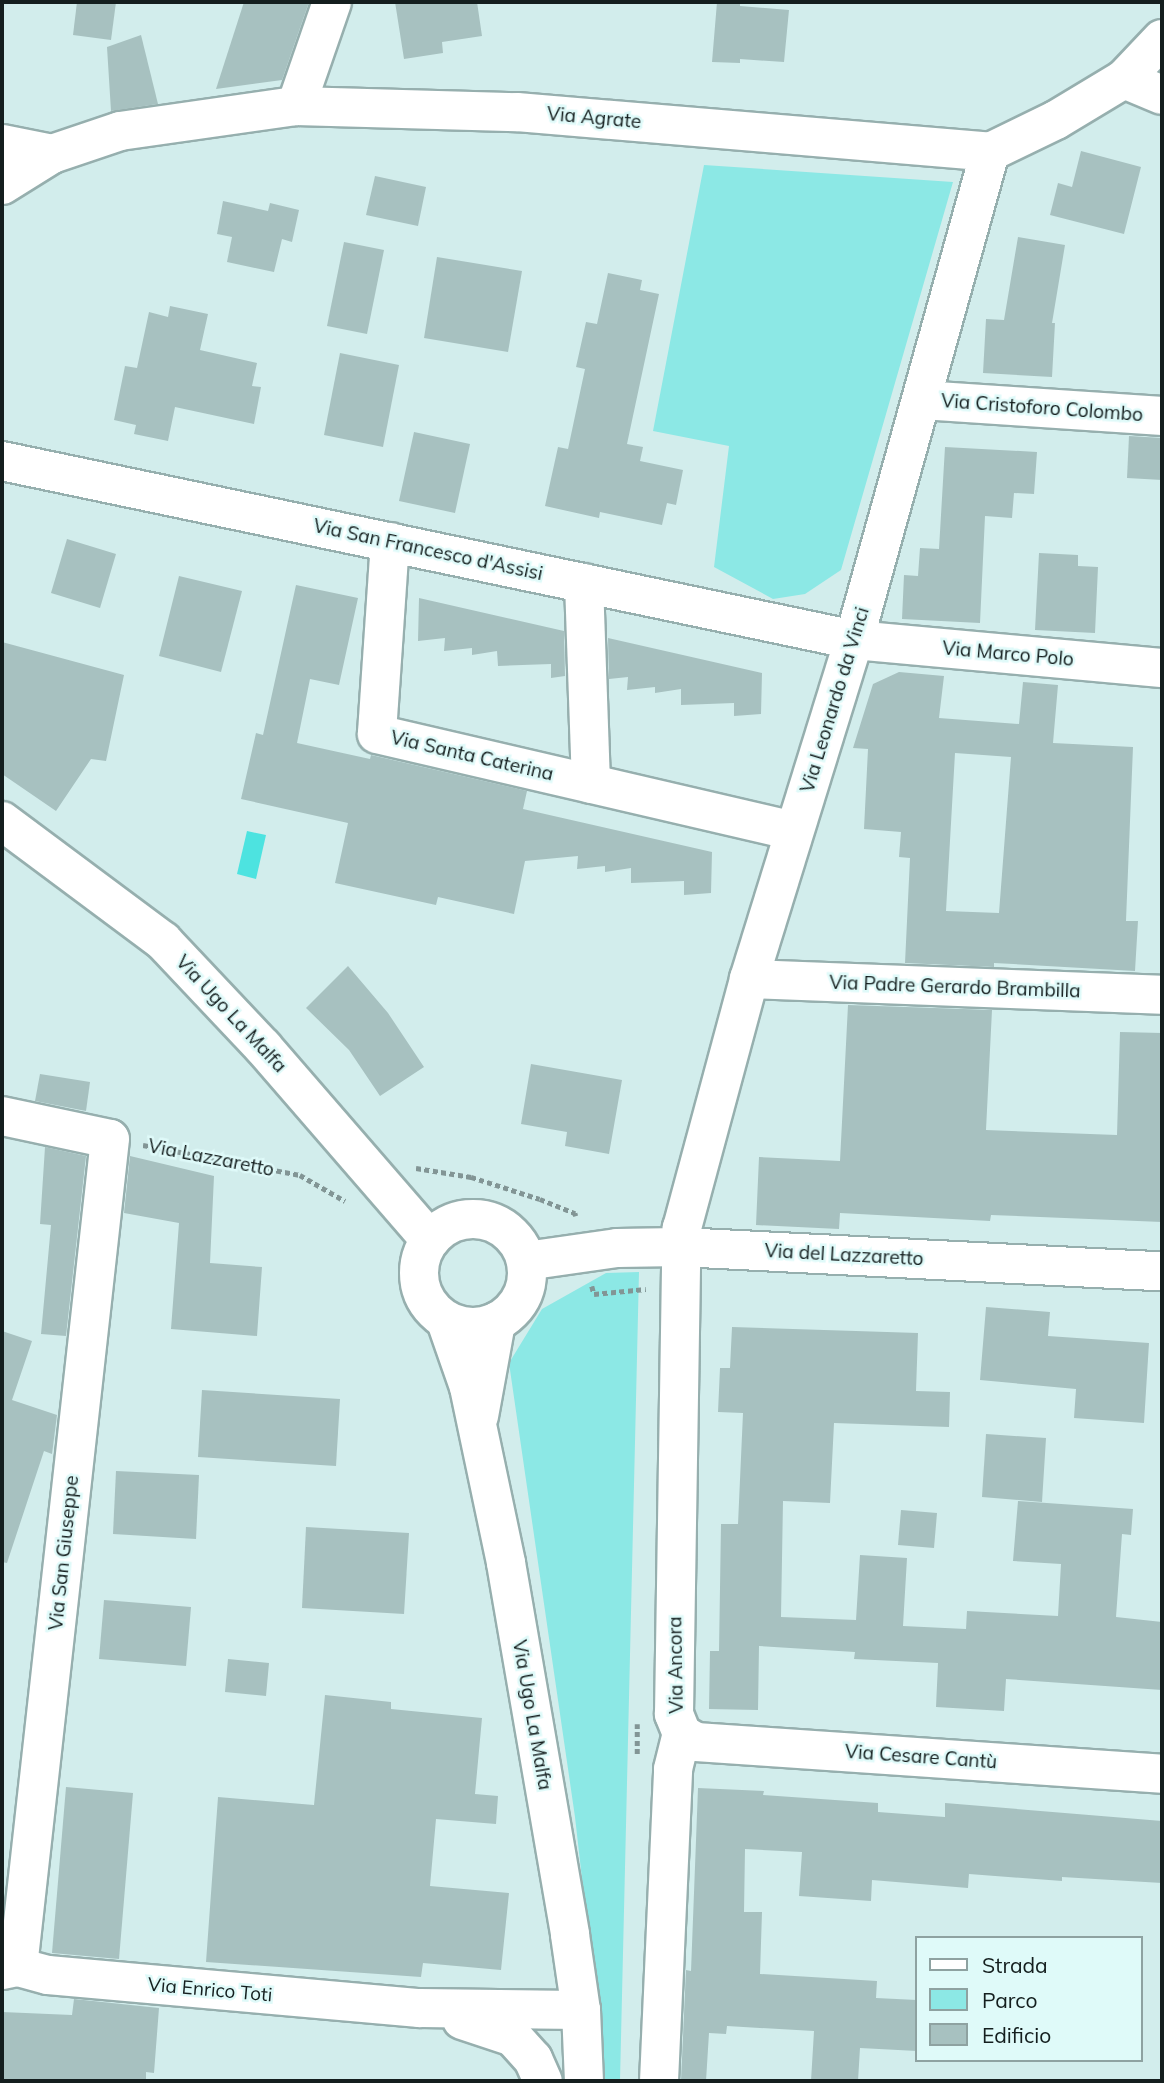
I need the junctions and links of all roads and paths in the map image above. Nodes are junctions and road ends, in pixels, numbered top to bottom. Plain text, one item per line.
1 (332, 2) edge
2 (1162, 39) edge
3 (1124, 79) junction
4 (1162, 96) edge
5 (296, 106) junction
6 (2, 144) edge
7 (990, 152) junction
8 (52, 155) junction
9 (2, 185) edge
10 (922, 400) junction
11 (1162, 416) edge
12 (2, 461) edge
13 (390, 542) junction
14 (584, 583) junction
15 (854, 640) junction
16 (1162, 668) edge
17 (591, 783) junction
18 (2, 821) edge
19 (794, 831) junction
20 (748, 979) junction
21 (1162, 995) edge
22 (2, 1116) edge
23 (110, 1139) junction
24 (382, 1181) junction
25 (576, 1213) dead end
26 (430, 1240) junction
27 (680, 1247) junction
28 (584, 1252) junction
29 (526, 1261) junction
30 (1162, 1271) edge
31 (646, 1302) dead end
32 (446, 1321) junction
33 (496, 1322) junction
34 (478, 1421) junction
35 (637, 1718) dead end
36 (681, 1734) junction
37 (636, 1760) dead end
38 (1162, 1774) edge
39 (10, 1969) edge
40 (420, 2008) junction
41 (581, 2010) junction
42 (543, 2081) edge
43 (584, 2081) edge
44 (659, 2081) edge

1 - 5 street
2 - 3 street
3 - 4 street
3 - 7 street
5 - 7 street, Via Agrate
5 - 8 street, Via Agrate
6 - 8 street
7 - 10 street, Via Leonardo da Vinci
8 - 9 street, Via Agrate
10 - 11 street, Via Cristoforo Colombo
10 - 15 street, Via Leonardo da Vinci
12 - 13 street, Via San Francesco d'Assisi
13 - 14 street, Via San Francesco d'Assisi
13 - 17 street, Via Santa Caterina
14 - 15 street, Via San Francesco d'Assisi
14 - 17 street
15 - 16 street, Via Marco Polo
15 - 19 street, Via Leonardo da Vinci
17 - 19 street, Via Santa Caterina
18 - 24 street, Via Ugo La Malfa
19 - 20 street, Via Leonardo da Vinci
20 - 21 street, Via Padre Gerardo Brambilla
20 - 27 street, Via Leonardo da Vinci
22 - 23 street
23 - 24 path, Via Lazzaretto
23 - 39 street, Via San Giuseppe
24 - 26 street, Via Ugo La Malfa
25 - 28 path
26 - 29 street
26 - 32 street, Via Ugo La Malfa
27 - 28 street, Via del Lazzaretto
27 - 30 street, Via del Lazzaretto
27 - 36 street, Via Ancora
28 - 29 street, Via del Lazzaretto
28 - 31 path
29 - 33 street
32 - 33 street
32 - 34 street, Via Ugo La Malfa
33 - 34 street, Via Ugo La Malfa
34 - 41 street, Via Ugo La Malfa
35 - 37 path
36 - 38 street, Via Cesare Cantù
36 - 44 street, Via Ancora
39 - 40 street, Via Enrico Toti
40 - 41 street, Via Enrico Toti
40 - 42 street, Via Enrico Toti
41 - 43 street, Via Ugo La Malfa

